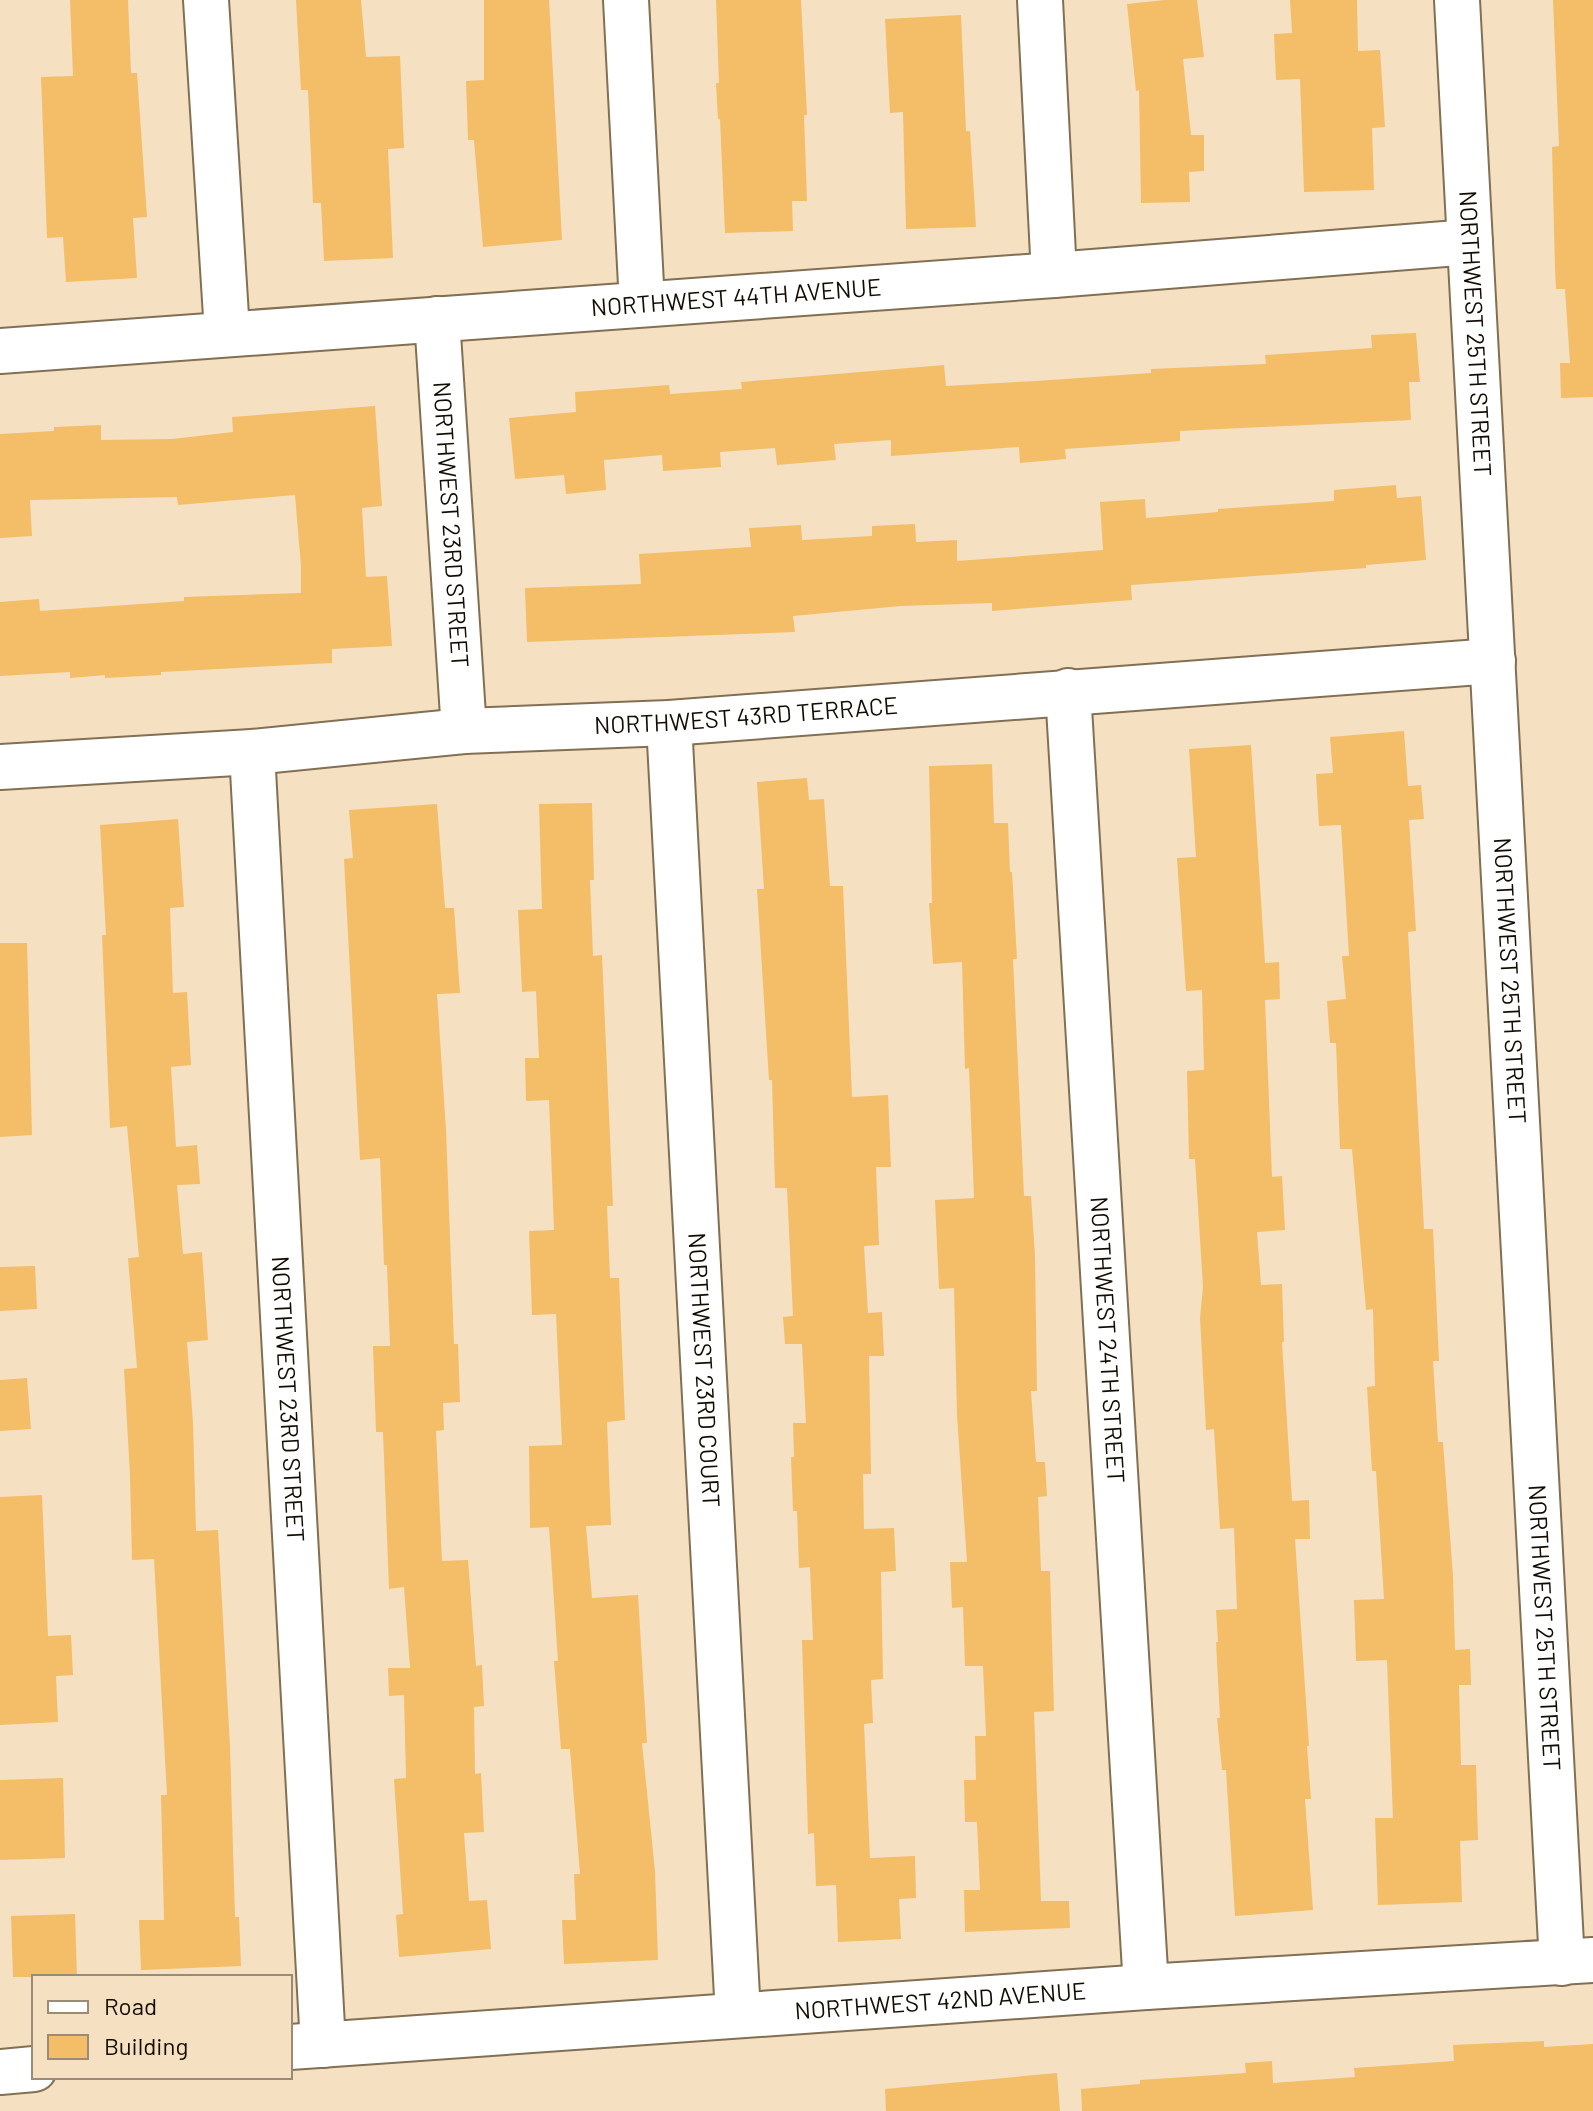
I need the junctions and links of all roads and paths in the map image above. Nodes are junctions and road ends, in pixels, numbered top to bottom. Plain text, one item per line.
1 (206, 0) edge
2 (626, 0) edge
3 (1040, 0) edge
4 (1457, 0) edge
5 (1470, 242) junction
6 (1054, 275) junction
7 (642, 304) junction
8 (437, 319) junction
9 (227, 332) junction
10 (0, 351) edge
11 (1493, 661) junction
12 (1068, 691) junction
13 (669, 723) junction
14 (464, 731) junction
15 (252, 752) junction
16 (0, 767) edge
17 (1578, 1961) edge
18 (1146, 1987) junction
19 (738, 2015) junction
20 (307, 2046) edge
21 (32, 2069) edge
22 (0, 2072) edge

1 - 9 street
2 - 7 street
3 - 6 street
4 - 5 street, NORTHWEST 25TH STREET
5 - 6 street, NORTHWEST 44TH AVENUE
5 - 11 street, NORTHWEST 25TH STREET
6 - 7 street, NORTHWEST 44TH AVENUE
7 - 8 street, NORTHWEST 44TH AVENUE
8 - 9 street, NORTHWEST 44TH AVENUE
8 - 14 street, NORTHWEST 23RD STREET
9 - 10 street, NORTHWEST 44TH AVENUE
11 - 12 street, NORTHWEST 43RD TERRACE
11 - 17 street, NORTHWEST 25TH STREET
12 - 13 street, NORTHWEST 43RD TERRACE
12 - 18 street, NORTHWEST 24TH STREET
13 - 14 street, NORTHWEST 43RD TERRACE
13 - 19 street, NORTHWEST 23RD COURT
14 - 15 street, NORTHWEST 43RD TERRACE
15 - 16 street, NORTHWEST 43RD TERRACE
15 - 20 street, NORTHWEST 23RD STREET
17 - 18 street, NORTHWEST 42ND AVENUE
18 - 19 street, NORTHWEST 42ND AVENUE
19 - 20 street, NORTHWEST 42ND AVENUE
21 - 22 street

